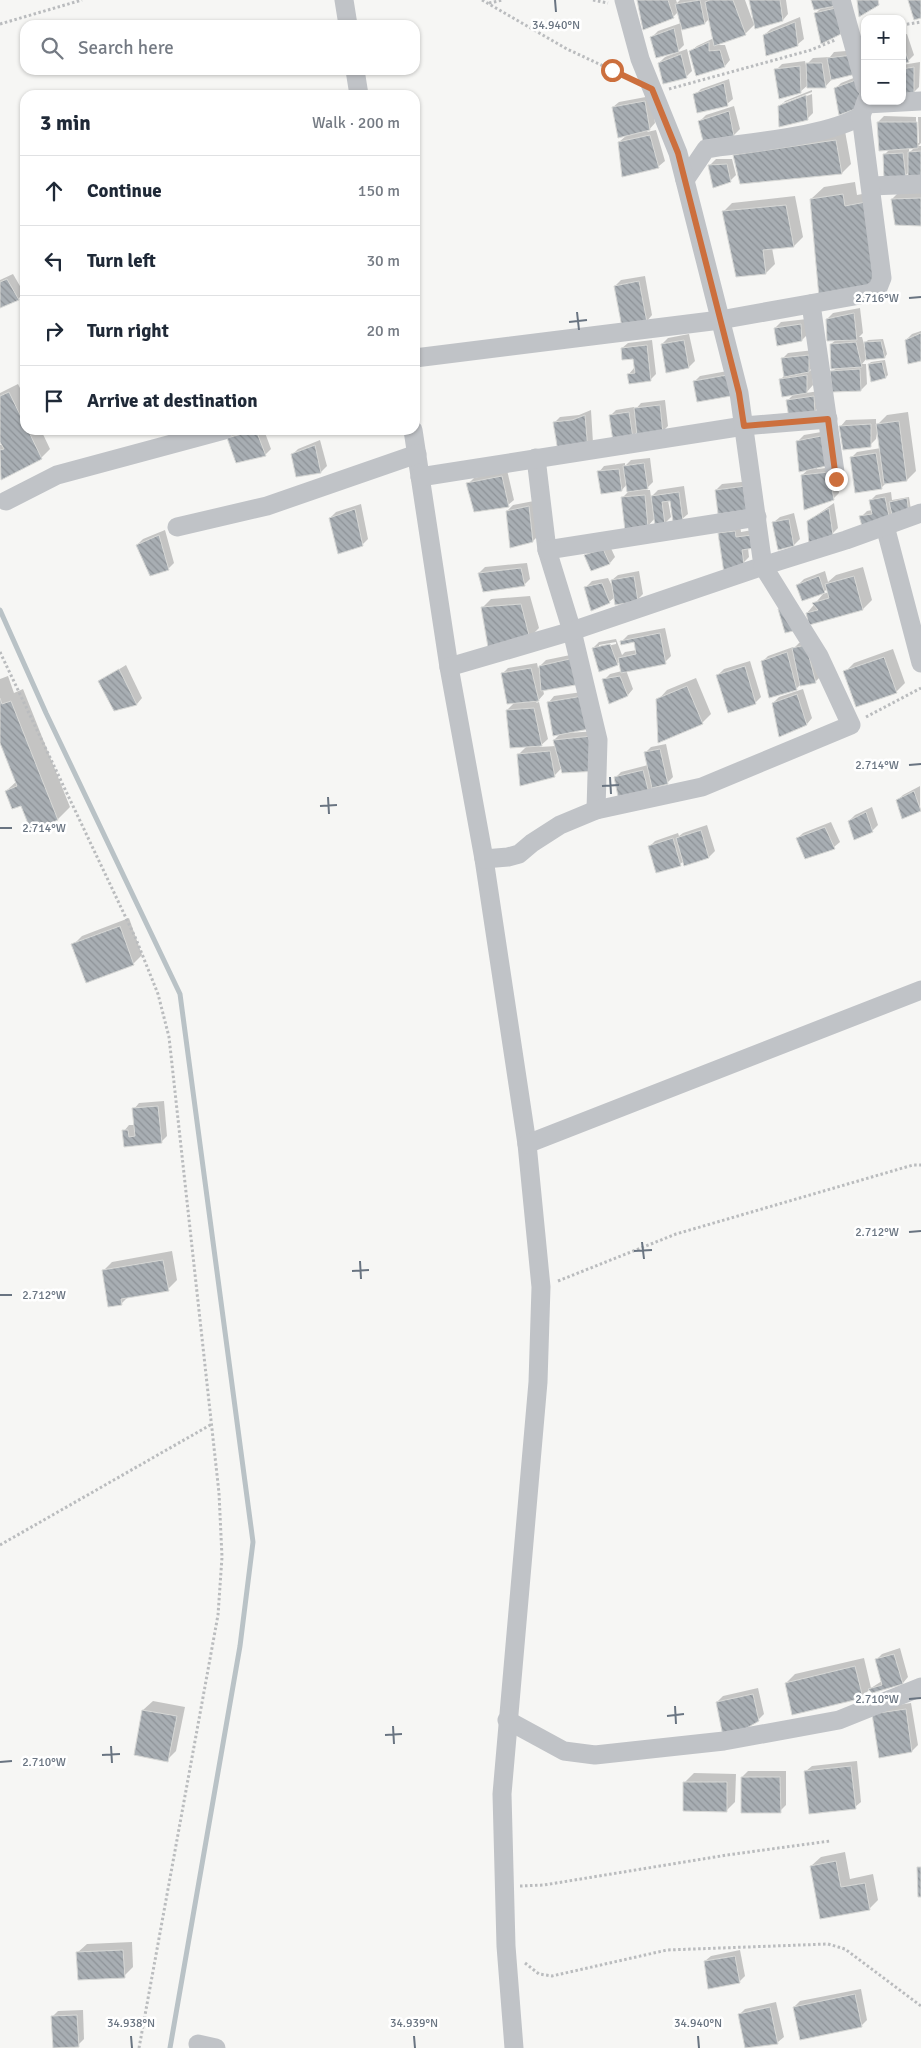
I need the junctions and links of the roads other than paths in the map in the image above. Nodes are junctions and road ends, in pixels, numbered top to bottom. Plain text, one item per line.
1 (344, 0) edge
2 (624, 0) edge
3 (841, 0) edge
4 (347, 20) edge
5 (356, 75) edge
6 (861, 88) edge
7 (358, 90) edge
8 (906, 101) edge
9 (921, 101) edge
10 (862, 105) edge
11 (864, 105) edge
12 (685, 180) junction
13 (921, 184) edge
14 (871, 186) junction
15 (811, 304) junction
16 (720, 320) junction
17 (420, 357) edge
18 (828, 419) junction
19 (744, 426) junction
20 (205, 435) edge
21 (414, 435) edge
22 (417, 454) junction
23 (536, 458) junction
24 (420, 477) junction
25 (836, 479) dead end
26 (6, 501) dead end
27 (921, 513) edge
28 (757, 517) junction
29 (885, 526) junction
30 (177, 527) dead end
31 (547, 550) junction
32 (763, 566) junction
33 (572, 631) junction
34 (921, 663) edge
35 (449, 667) junction
36 (596, 810) junction
37 (484, 860) junction
38 (921, 990) edge
39 (527, 1144) junction
40 (921, 1687) edge
41 (507, 1720) junction
42 (198, 2044) dead end
43 (216, 2048) edge
44 (514, 2048) edge

1 - 4 street
2 - 12 street
3 - 6 street
5 - 7 street
8 - 9 street
10 - 12 street
11 - 14 street
12 - 16 street
13 - 14 street
14 - 15 street
15 - 16 street
15 - 18 street
16 - 17 street
16 - 19 street
18 - 19 street
18 - 25 street
19 - 23 street
19 - 28 street
20 - 26 street
21 - 22 street
22 - 24 street
22 - 30 street
23 - 24 street
23 - 31 street
24 - 35 street
27 - 29 street
28 - 31 street
28 - 32 street
29 - 32 street
29 - 34 street
31 - 33 street
32 - 33 street
32 - 36 street
33 - 35 street
33 - 36 street
35 - 37 street
36 - 37 street
37 - 39 street
38 - 39 street
39 - 41 street
40 - 41 street
41 - 44 street
42 - 43 street

